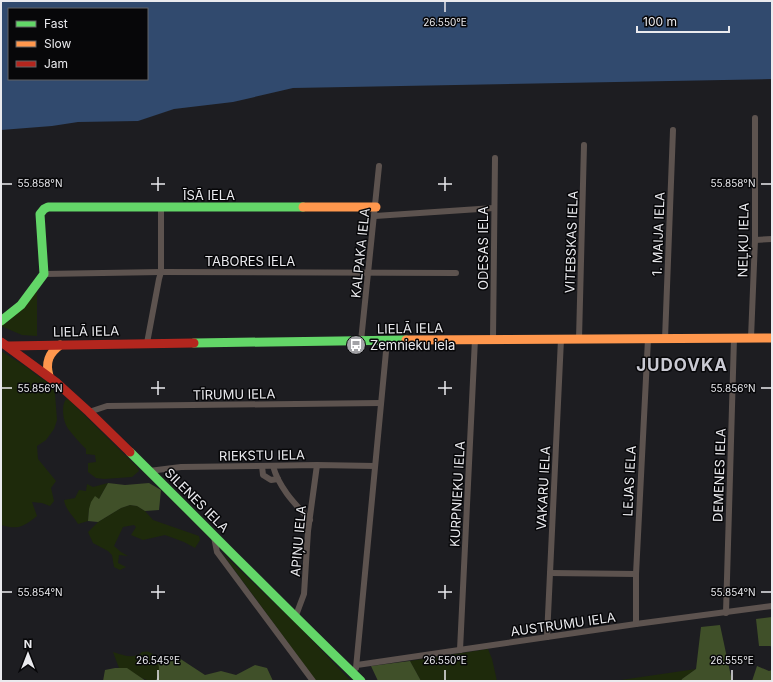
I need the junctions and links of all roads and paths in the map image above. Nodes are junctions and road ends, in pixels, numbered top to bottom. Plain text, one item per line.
1 (755, 118) dead end
2 (673, 130) dead end
3 (584, 145) dead end
4 (495, 158) dead end
5 (379, 166) dead end
6 (162, 208) junction
7 (494, 208) junction
8 (375, 211) junction
9 (772, 239) edge
10 (755, 240) junction
11 (161, 272) junction
12 (369, 272) junction
13 (456, 273) dead end
14 (44, 274) junction
15 (1, 322) edge
16 (734, 338) junction
17 (751, 338) junction
18 (772, 338) edge
19 (475, 339) junction
20 (493, 339) junction
21 (561, 339) junction
22 (579, 339) junction
23 (648, 339) junction
24 (665, 339) junction
25 (361, 341) junction
26 (387, 341) junction
27 (147, 343) junction
28 (5, 344) edge
29 (60, 345) junction
30 (49, 376) junction
31 (381, 403) junction
32 (89, 412) junction
33 (317, 465) junction
34 (262, 466) junction
35 (274, 466) junction
36 (375, 466) junction
37 (149, 471) junction
38 (278, 479) junction
39 (310, 520) junction
40 (213, 534) junction
41 (550, 572) junction
42 (636, 574) junction
43 (772, 606) edge
44 (726, 613) junction
45 (295, 618) junction
46 (636, 624) junction
47 (547, 637) junction
48 (460, 650) junction
49 (356, 665) junction
50 (356, 679) edge
51 (313, 681) edge

1 - 10 street, NEĻĶU IELA
2 - 24 street, 1. MAIJA IELA
3 - 22 street, VITEBSKAS IELA
4 - 7 street, ODESAS IELA
5 - 8 street, KALPAKA IELA
6 - 8 street, ĪSĀ IELA
6 - 11 street
6 - 14 street, ĪSĀ IELA
7 - 8 street, ĪSĀ IELA
7 - 20 street, ODESAS IELA
8 - 12 street, KALPAKA IELA
9 - 10 street
10 - 17 street, NEĻĶU IELA
11 - 12 street, TABORES IELA
11 - 14 street, TABORES IELA
11 - 27 street
12 - 13 street, TABORES IELA
12 - 25 street, KALPAKA IELA
14 - 15 street
16 - 17 street, LIELĀ IELA
16 - 24 street, LIELĀ IELA
16 - 44 street, DEMENES IELA
17 - 18 street, LIELĀ IELA
19 - 20 street, LIELĀ IELA
19 - 26 street, LIELĀ IELA
19 - 48 street, KURPNIEKU IELA
20 - 21 street, LIELĀ IELA
21 - 22 street, LIELĀ IELA
21 - 41 street, VAKARU IELA
22 - 23 street, LIELĀ IELA
23 - 24 street, LIELĀ IELA
23 - 42 street, LEJAS IELA
25 - 26 street, LIELĀ IELA
25 - 27 street, LIELĀ IELA
26 - 31 street
27 - 29 street, LIELĀ IELA
28 - 29 street, LIELĀ IELA
28 - 30 street, SILENES IELA
29 - 30 street
30 - 32 street, SILENES IELA
31 - 32 street, TĪRUMU IELA
31 - 36 street
32 - 37 street, SILENES IELA
33 - 35 street, RIEKSTU IELA
33 - 36 street, RIEKSTU IELA
33 - 39 street, APIŅU IELA
34 - 35 street, RIEKSTU IELA
34 - 37 street, RIEKSTU IELA
34 - 38 street
35 - 38 street
36 - 49 street
37 - 40 street, SILENES IELA
38 - 39 street
39 - 45 street, APIŅU IELA
40 - 45 street, SILENES IELA
40 - 51 street
41 - 42 street
41 - 47 street, VAKARU IELA
42 - 46 street, LEJAS IELA
43 - 44 street, AUSTRUMU IELA
44 - 46 street, AUSTRUMU IELA
45 - 50 street, SILENES IELA
46 - 47 street, AUSTRUMU IELA
47 - 48 street, AUSTRUMU IELA
48 - 49 street, AUSTRUMU IELA
49 - 50 street

